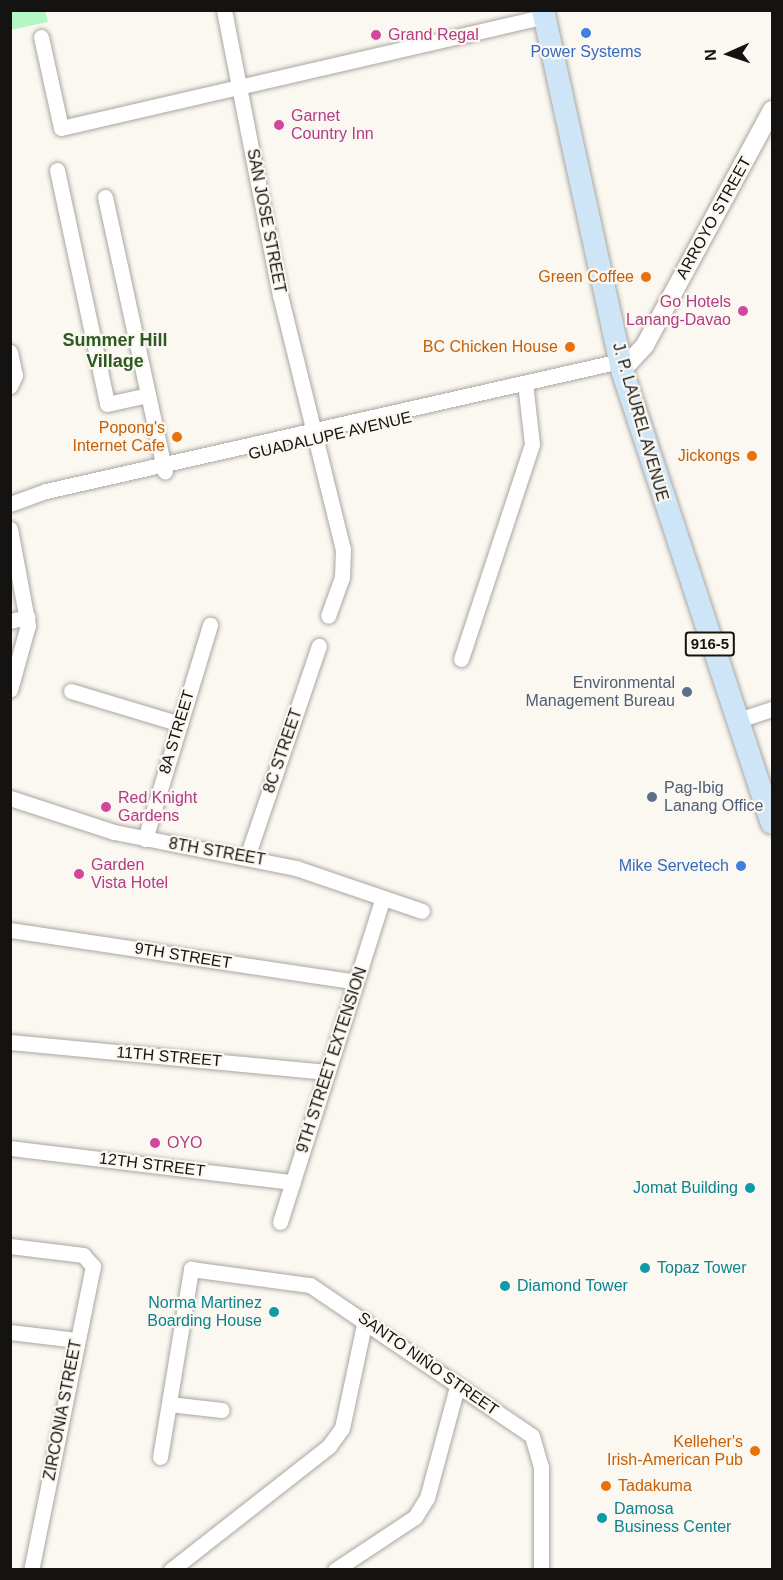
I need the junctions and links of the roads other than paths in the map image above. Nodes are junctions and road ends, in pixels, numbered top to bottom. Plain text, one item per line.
1 (224, 10) edge
2 (544, 13) edge
3 (41, 37) dead end
4 (240, 87) junction
5 (772, 110) edge
6 (57, 170) dead end
7 (105, 197) dead end
8 (10, 352) edge
9 (627, 362) junction
10 (10, 386) edge
11 (526, 387) junction
12 (148, 395) junction
13 (312, 436) junction
14 (164, 469) junction
15 (10, 504) edge
16 (10, 529) edge
17 (328, 616) dead end
18 (28, 617) junction
19 (10, 621) edge
20 (210, 625) dead end
21 (319, 645) dead end
22 (461, 659) dead end
23 (10, 690) edge
24 (71, 691) dead end
25 (772, 709) edge
26 (735, 721) junction
27 (180, 724) junction
28 (10, 798) edge
29 (772, 823) edge
30 (145, 839) junction
31 (248, 857) junction
32 (383, 898) junction
33 (422, 911) dead end
34 (10, 930) edge
35 (356, 982) junction
36 (10, 1042) edge
37 (328, 1071) junction
38 (10, 1148) edge
39 (293, 1182) junction
40 (280, 1221) dead end
41 (10, 1246) edge
42 (365, 1320) junction
43 (10, 1332) edge
44 (77, 1340) junction
45 (457, 1387) junction
46 (169, 1404) junction
47 (222, 1410) dead end
48 (160, 1458) dead end
49 (32, 1569) edge
50 (171, 1569) edge
51 (335, 1569) edge
52 (541, 1569) edge

1 - 4 street, SAN JOSE STREET
2 - 4 street
2 - 9 main road, J. P. LAUREL AVENUE / 916-5
3 - 4 street
4 - 13 street, SAN JOSE STREET
5 - 9 street, ARROYO STREET
6 - 12 street
7 - 12 street
8 - 10 street
9 - 11 street, GUADALUPE AVENUE
9 - 26 main road, J. P. LAUREL AVENUE / 916-5
11 - 13 street, GUADALUPE AVENUE
11 - 22 street
12 - 14 street
13 - 14 street, GUADALUPE AVENUE
13 - 17 street, SAN JOSE STREET
14 - 15 street, GUADALUPE AVENUE
16 - 18 street
18 - 19 street
18 - 23 street
20 - 27 street, 8A STREET
21 - 31 street, 8C STREET
24 - 27 street
25 - 26 street
26 - 29 main road, J. P. LAUREL AVENUE / 916-5
27 - 30 street, 8A STREET
28 - 30 street, 8TH STREET
30 - 31 street, 8TH STREET
31 - 32 street, 8TH STREET
32 - 33 street, 8TH STREET
32 - 35 street, 9TH STREET EXTENSION
34 - 35 street, 9TH STREET
35 - 37 street, 9TH STREET EXTENSION
36 - 37 street, 11TH STREET
37 - 39 street, 9TH STREET EXTENSION
38 - 39 street, 12TH STREET
39 - 40 street, 9TH STREET EXTENSION
41 - 44 street, ZIRCONIA STREET
42 - 45 street, SANTO NIÑO STREET
42 - 46 street, SANTO NIÑO STREET
42 - 50 street
43 - 44 street
44 - 49 street, ZIRCONIA STREET
45 - 51 street
45 - 52 street, SANTO NIÑO STREET
46 - 47 street
46 - 48 street

